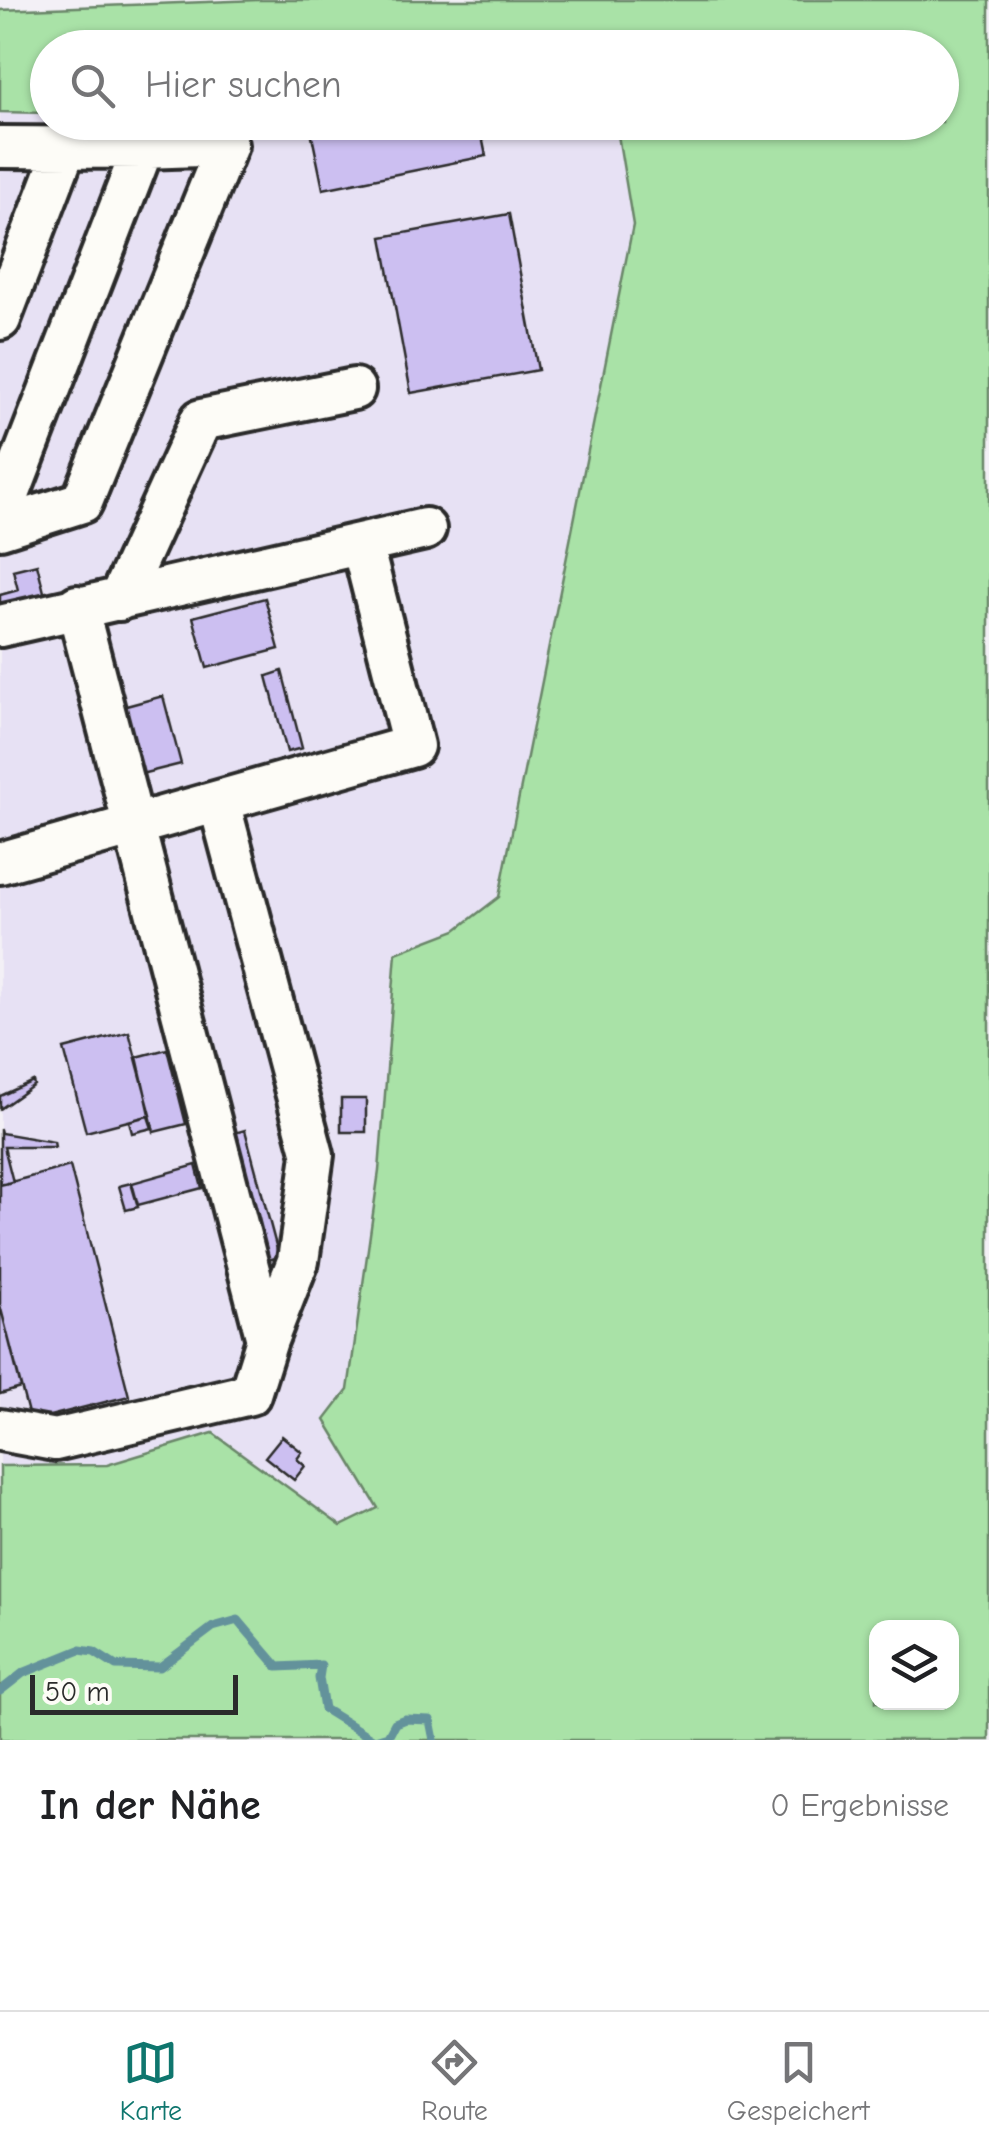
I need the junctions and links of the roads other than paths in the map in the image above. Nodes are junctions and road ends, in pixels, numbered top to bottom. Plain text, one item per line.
1 (0, 148) edge
2 (143, 148) junction
3 (65, 149) junction
4 (0, 319) edge
5 (354, 389) dead end
6 (0, 518) edge
7 (0, 528) edge
8 (425, 529) dead end
9 (362, 545) junction
10 (119, 600) junction
11 (77, 606) junction
12 (0, 626) edge
13 (219, 802) junction
14 (133, 828) junction
15 (0, 863) edge
16 (267, 1340) junction
17 (0, 1430) edge

1 - 3 lane
2 - 3 lane
2 - 6 lane
2 - 7 lane
3 - 4 lane
5 - 10 lane
8 - 9 lane
9 - 10 lane
9 - 13 lane
10 - 11 lane
11 - 12 lane
11 - 14 lane
13 - 14 lane
13 - 16 lane
14 - 15 lane
14 - 16 lane
16 - 17 lane

